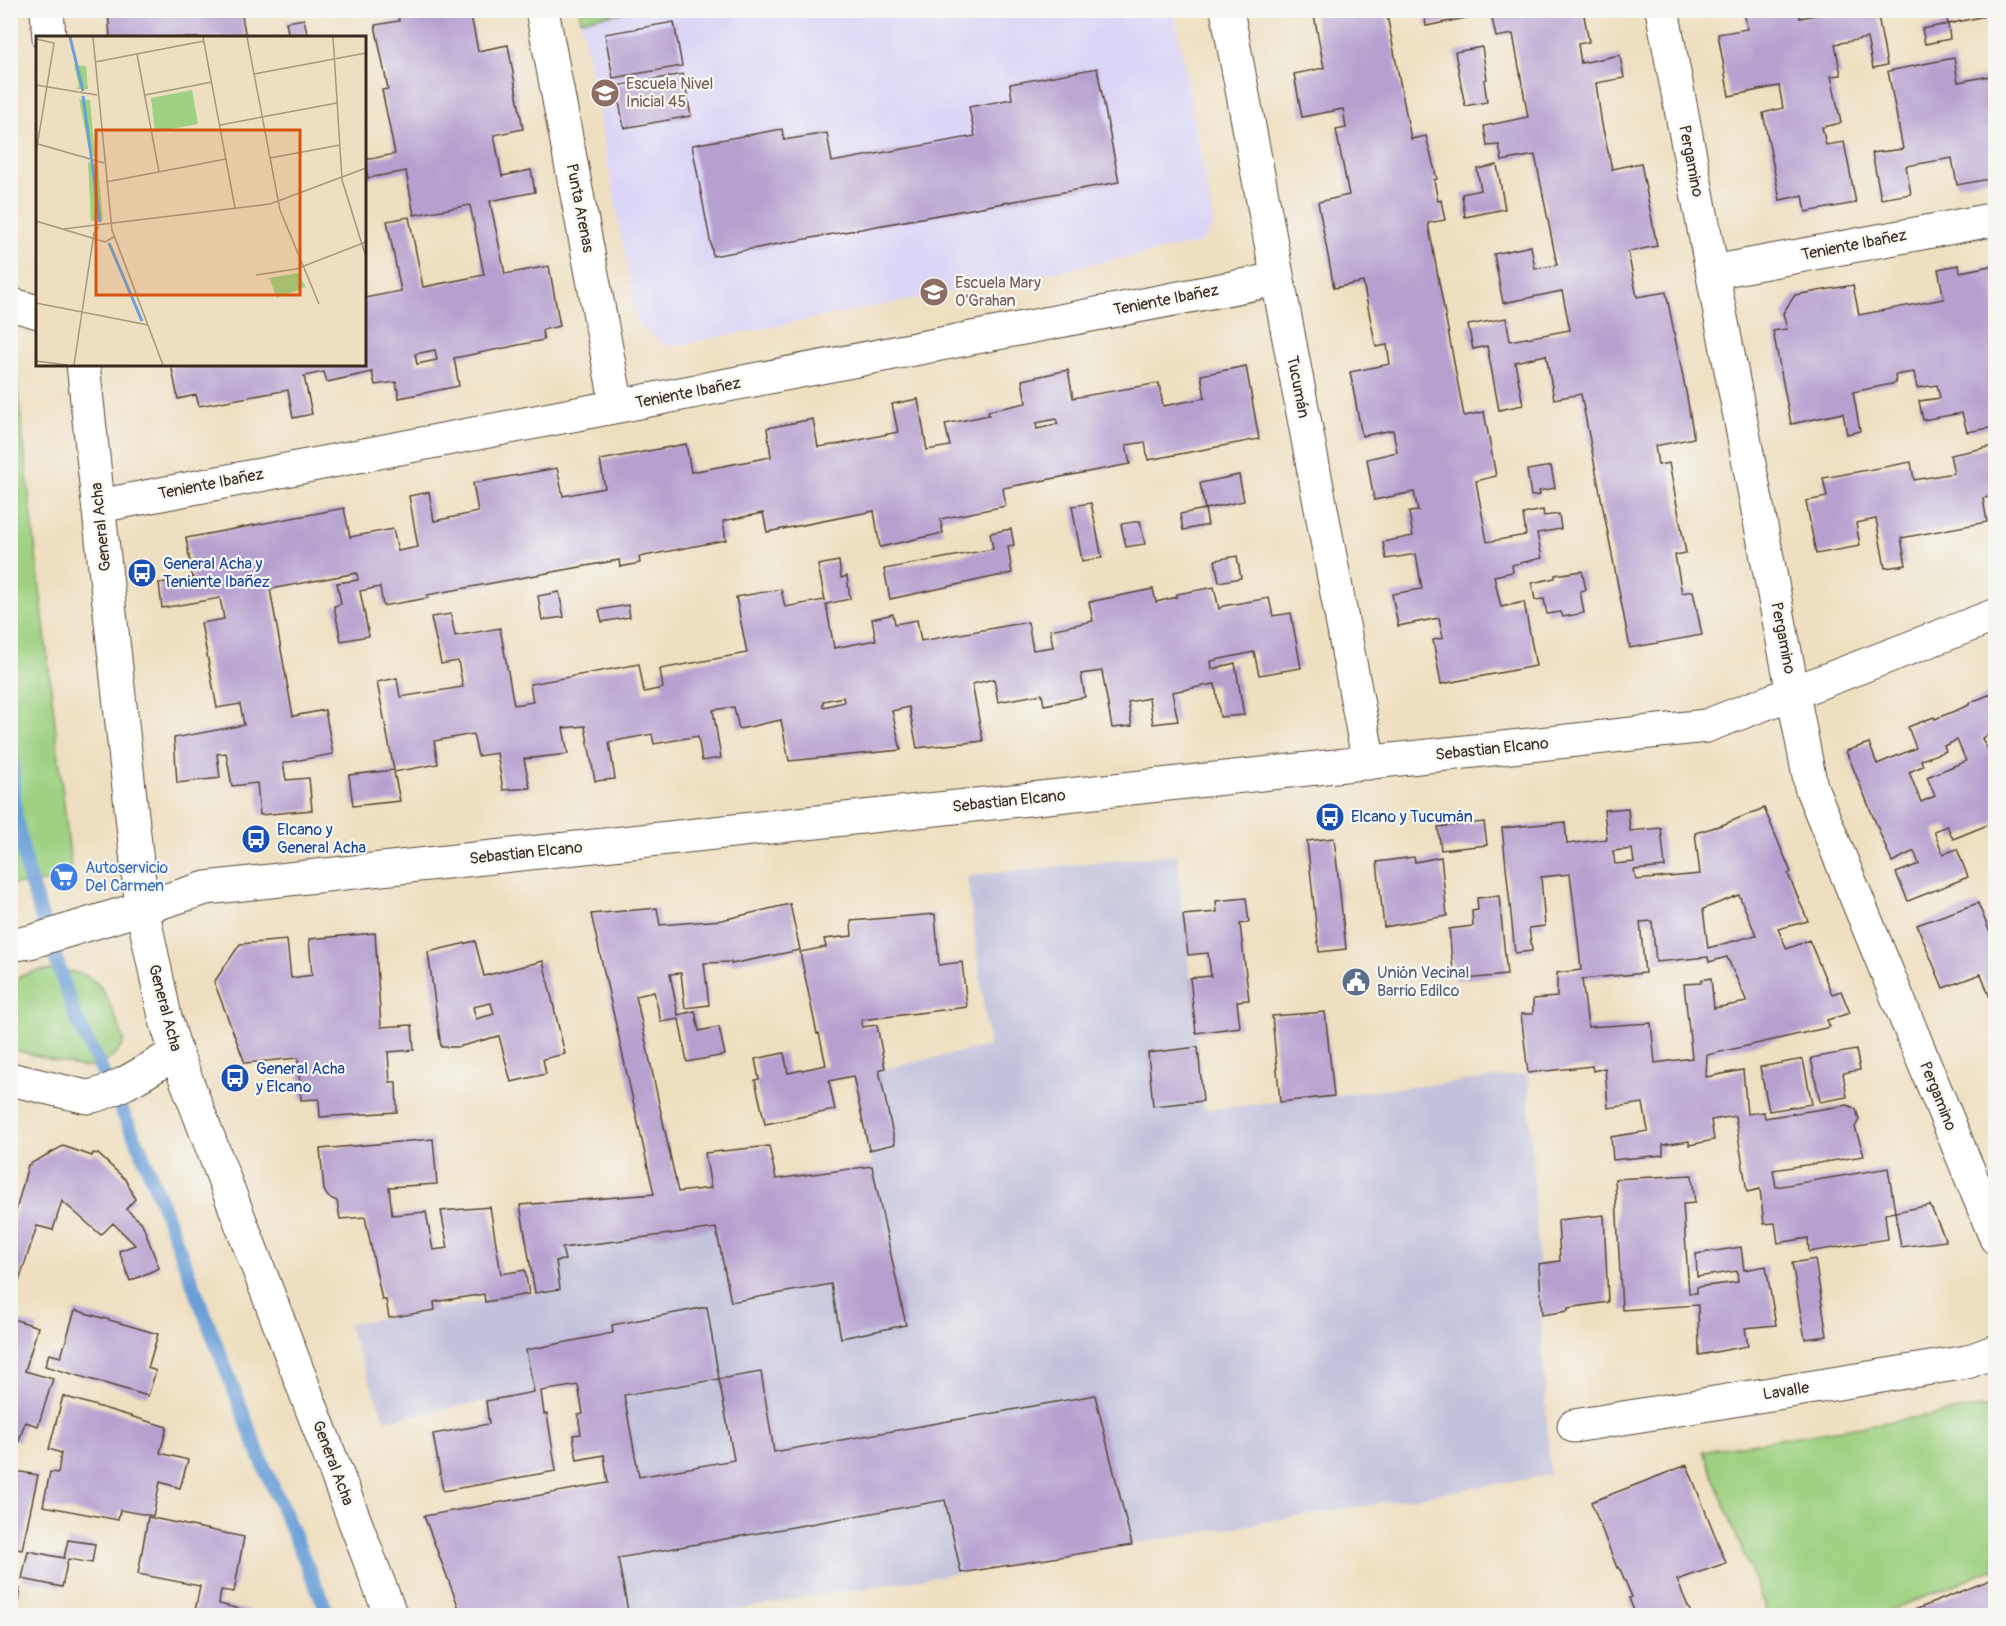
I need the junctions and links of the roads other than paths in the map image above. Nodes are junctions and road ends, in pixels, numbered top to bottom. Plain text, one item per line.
1 (47, 10) edge
2 (542, 10) edge
3 (1227, 10) edge
4 (1662, 10) edge
5 (50, 36) edge
6 (1995, 219) edge
7 (1713, 272) junction
8 (1278, 279) junction
9 (10, 304) edge
10 (36, 311) edge
11 (83, 366) edge
12 (617, 406) junction
13 (99, 506) junction
14 (1995, 615) edge
15 (1793, 692) junction
16 (1369, 763) junction
17 (142, 908) junction
18 (17, 949) edge
19 (176, 1053) junction
20 (10, 1079) edge
21 (1995, 1238) edge
22 (1995, 1351) edge
23 (1574, 1426) dead end
24 (391, 1616) edge

1 - 5 street
2 - 12 street, Punta Arenas
3 - 8 street, Tucumán
4 - 7 street, Pergamino
6 - 7 street, Teniente Ibañez
7 - 15 street, Pergamino
8 - 12 street, Teniente Ibañez
8 - 16 street, Tucumán
9 - 10 street
11 - 13 street, General Acha
12 - 13 street, Teniente Ibañez
13 - 17 street, General Acha
14 - 15 street, Sebastian Elcano
15 - 16 street, Sebastian Elcano
15 - 21 street, Pergamino
16 - 17 street, Sebastian Elcano
17 - 18 street, Sebastian Elcano
17 - 19 street, General Acha
19 - 20 street
19 - 24 street, General Acha
22 - 23 street, Lavalle

